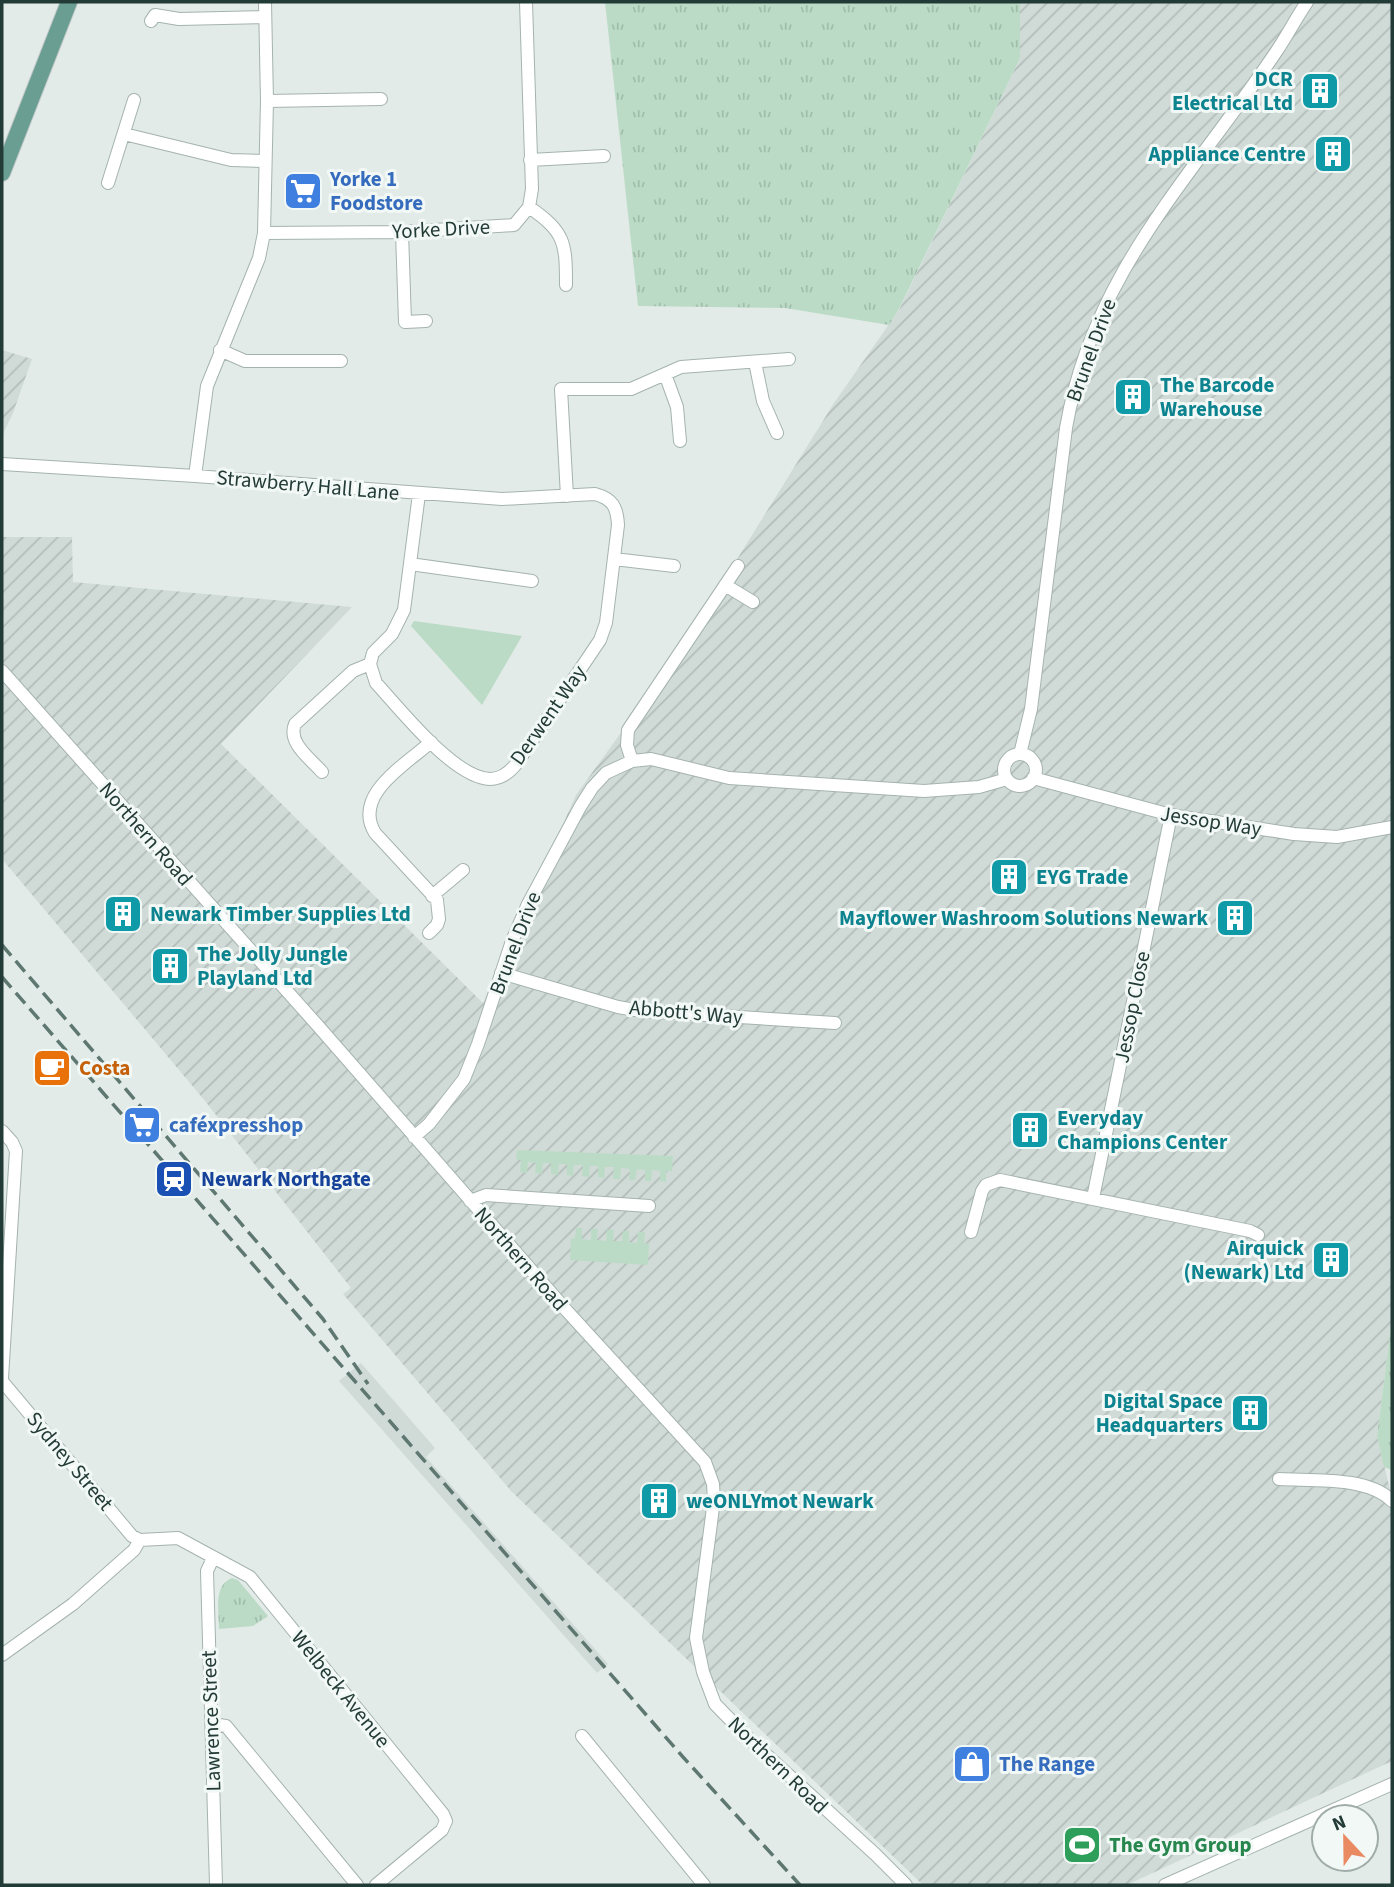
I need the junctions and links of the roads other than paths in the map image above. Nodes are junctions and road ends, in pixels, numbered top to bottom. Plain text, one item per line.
1 (69, 2) edge
2 (265, 2) edge
3 (526, 2) edge
4 (1307, 2) edge
5 (265, 17) junction
6 (151, 21) dead end
7 (381, 99) dead end
8 (134, 100) dead end
9 (267, 101) junction
10 (124, 134) junction
11 (604, 156) dead end
12 (530, 160) junction
13 (265, 161) junction
14 (2, 173) edge
15 (108, 183) dead end
16 (529, 207) junction
17 (402, 232) junction
18 (264, 233) junction
19 (566, 285) dead end
20 (426, 321) dead end
21 (220, 350) junction
22 (789, 359) dead end
23 (341, 361) dead end
24 (755, 362) junction
25 (665, 374) junction
26 (777, 433) dead end
27 (680, 440) dead end
28 (2, 464) edge
29 (195, 476) junction
30 (419, 494) junction
31 (567, 496) junction
32 (612, 501) joint
33 (614, 559) junction
34 (410, 564) junction
35 (674, 566) dead end
36 (738, 566) dead end
37 (532, 581) dead end
38 (725, 585) junction
39 (753, 602) dead end
40 (370, 664) junction
41 (2, 671) edge
42 (431, 742) junction
43 (1020, 754) junction
44 (632, 761) junction
45 (322, 772) dead end
46 (1034, 778) junction
47 (1007, 779) junction
48 (1171, 815) junction
49 (1392, 827) edge
50 (463, 870) dead end
51 (432, 896) junction
52 (429, 933) dead end
53 (501, 973) junction
54 (835, 1023) dead end
55 (2, 1131) edge
56 (414, 1137) junction
57 (1093, 1198) junction
58 (470, 1201) junction
59 (649, 1206) dead end
60 (971, 1232) dead end
61 (1258, 1235) dead end
62 (6, 1252) edge
63 (2, 1375) edge
64 (1279, 1479) dead end
65 (1392, 1501) edge
66 (140, 1540) junction
67 (213, 1559) junction
68 (2, 1655) edge
69 (212, 1724) junction
70 (582, 1736) dead end
71 (1392, 1784) edge
72 (216, 1885) edge
73 (357, 1885) edge
74 (376, 1885) edge
75 (704, 1885) edge
76 (906, 1885) edge
77 (1166, 1885) edge

1 - 14 main road
2 - 5 street
3 - 12 street
4 - 43 street, Brunel Drive
5 - 6 street
5 - 9 street
7 - 9 street
8 - 10 street
9 - 13 street
10 - 13 street
10 - 15 street
11 - 12 street
12 - 16 street
13 - 18 street
16 - 17 street, Yorke Drive
16 - 19 street
17 - 18 street, Yorke Drive
17 - 20 street
18 - 21 street
21 - 23 street
21 - 29 street
22 - 24 street
24 - 25 street
24 - 26 street
25 - 27 street
25 - 31 street
28 - 29 street, Strawberry Hall Lane
29 - 30 street, Strawberry Hall Lane
30 - 31 street, Strawberry Hall Lane
30 - 34 street
31 - 32 street, Strawberry Hall Lane
32 - 33 street, Derwent Way
33 - 35 street
33 - 42 street, Derwent Way
34 - 37 street
34 - 40 street
36 - 38 street
38 - 39 street
38 - 44 street
40 - 42 street, Derwent Way
40 - 45 street
41 - 56 street, Northern Road
42 - 51 street
43 - 46 street
43 - 47 street
44 - 47 street
44 - 53 street, Brunel Drive
46 - 47 street
46 - 48 street, Jessop Way
48 - 49 street, Jessop Way
48 - 57 street, Jessop Close
50 - 51 street
51 - 52 street
53 - 54 street, Abbott's Way
53 - 56 street, Brunel Drive
55 - 62 street
56 - 58 street, Northern Road
57 - 60 street
57 - 61 street
58 - 59 street
58 - 76 street, Northern Road
62 - 63 street
63 - 66 street, Sydney Street
64 - 65 street
66 - 67 street, Welbeck Avenue
66 - 68 street
67 - 69 street, Lawrence Street
67 - 74 street, Welbeck Avenue
69 - 72 street, Lawrence Street
69 - 73 street
70 - 75 street
71 - 77 street

